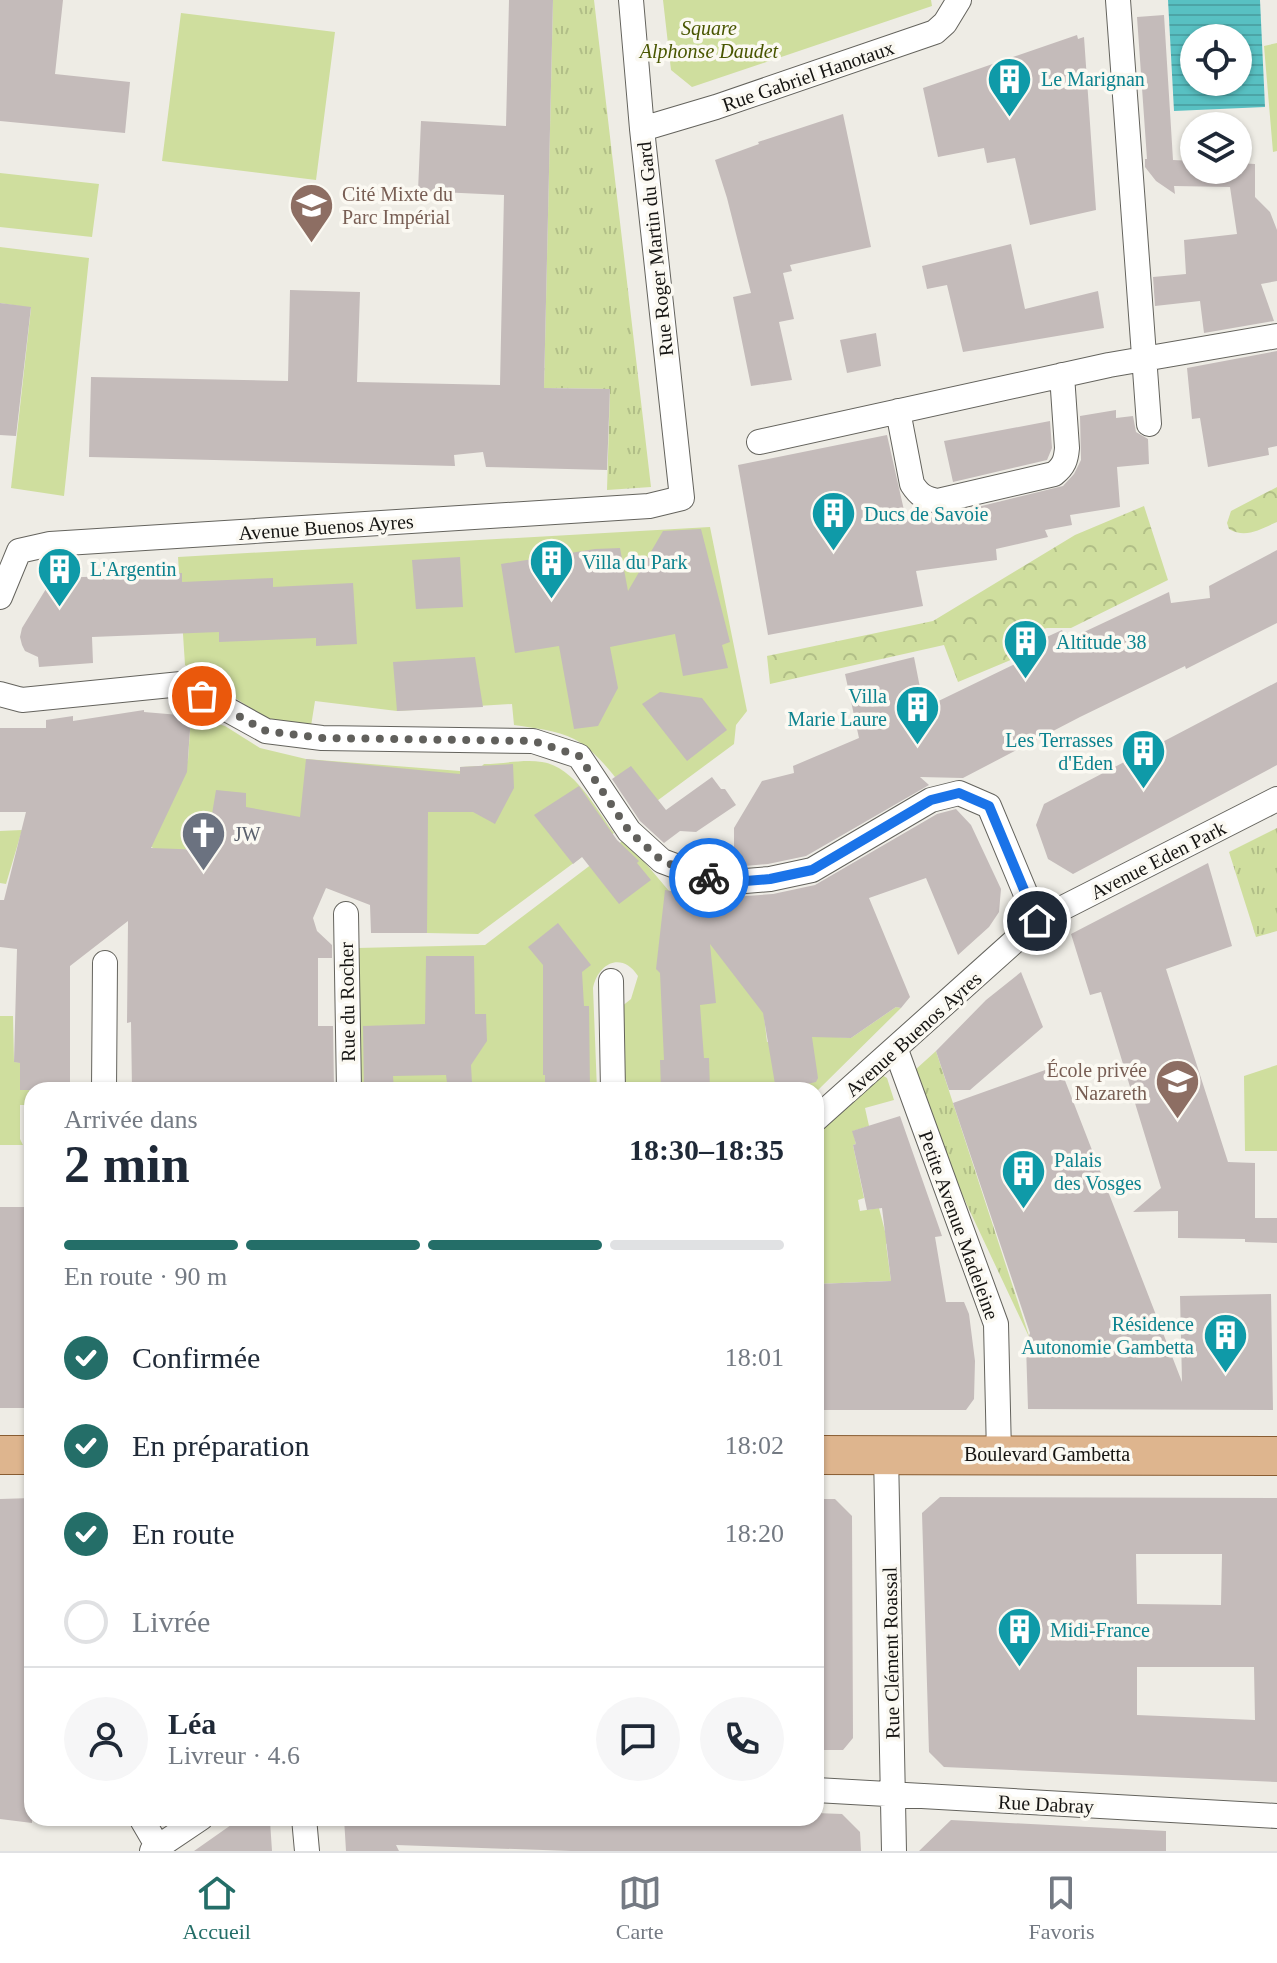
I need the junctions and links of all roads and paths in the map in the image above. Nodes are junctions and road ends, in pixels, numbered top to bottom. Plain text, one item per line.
1 (631, 0) edge
2 (959, 0) edge
3 (1118, 0) edge
4 (642, 129) junction
5 (1277, 336) edge
6 (1144, 359) junction
7 (1062, 375) junction
8 (898, 411) junction
9 (1149, 424) dead end
10 (759, 442) dead end
11 (682, 498) joint
12 (0, 597) edge
13 (0, 694) edge
14 (1277, 799) edge
15 (346, 914) dead end
16 (1037, 921) junction
17 (105, 963) dead end
18 (611, 981) dead end
19 (896, 1050) junction
20 (104, 1082) edge
21 (349, 1082) edge
22 (613, 1082) edge
23 (824, 1112) edge
24 (886, 1454) junction
25 (999, 1454) junction
26 (0, 1455) edge
27 (24, 1455) edge
28 (824, 1455) edge
29 (1277, 1456) edge
30 (824, 1790) edge
31 (894, 1794) junction
32 (1277, 1816) edge
33 (145, 1826) edge
34 (189, 1826) edge
35 (305, 1826) edge
36 (155, 1849) edge
37 (307, 1851) edge
38 (894, 1851) edge

1 - 4 street, Rue Roger Martin du Gard
2 - 4 street, Rue Gabriel Hanotaux
3 - 6 street
4 - 11 street, Rue Roger Martin du Gard
5 - 6 street
6 - 7 street
6 - 9 street
7 - 8 street
7 - 8 street
8 - 10 street
11 - 12 street, Avenue Buenos Ayres
13 - 16 street
14 - 16 street, Avenue Eden Park
15 - 21 street, Rue du Rocher
16 - 19 street, Avenue Buenos Ayres
17 - 20 street
18 - 22 street
19 - 23 street, Avenue Buenos Ayres
19 - 25 street, Petite Avenue Madeleine
24 - 25 main road, Boulevard Gambetta
24 - 28 main road, Boulevard Gambetta
24 - 31 street, Rue Clément Roassal
25 - 29 main road, Boulevard Gambetta
26 - 27 main road
30 - 31 street, Rue Dabray
31 - 32 street, Rue Dabray
31 - 38 street, Rue Clément Roassal
33 - 36 street
34 - 36 street
35 - 37 street

